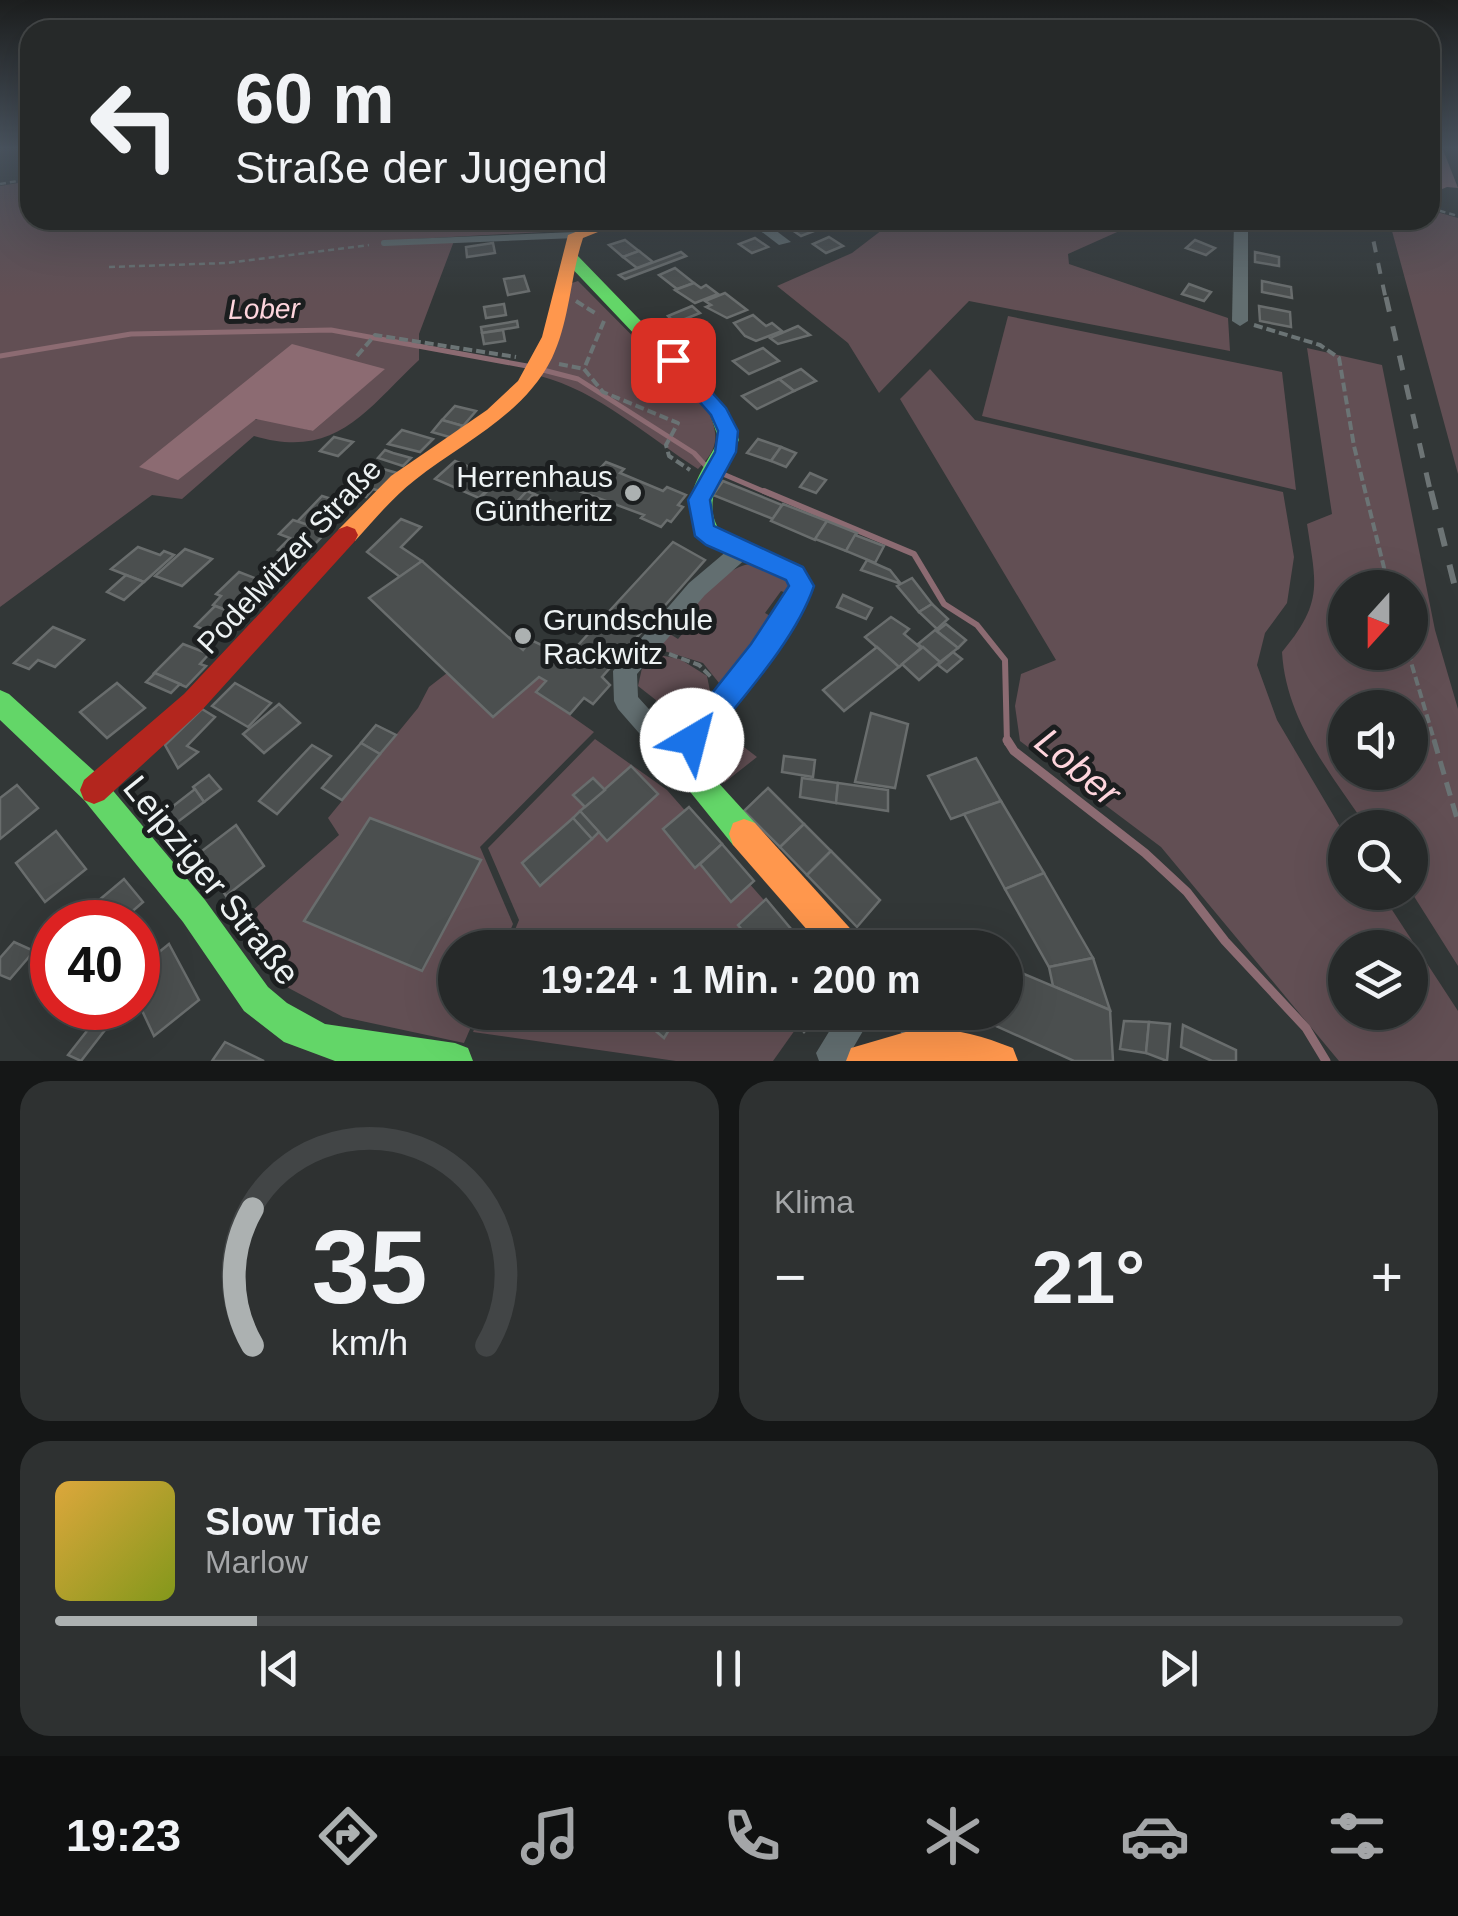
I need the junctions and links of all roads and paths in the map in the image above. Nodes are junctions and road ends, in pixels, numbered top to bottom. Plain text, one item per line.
1 (604, 230) edge
2 (767, 230) edge
3 (1241, 230) edge
4 (784, 242) dead end
5 (384, 243) joint
6 (574, 247) junction
7 (109, 267) dead end
8 (592, 279) junction
9 (1240, 321) joint
10 (356, 356) dead end
11 (540, 360) junction
12 (672, 438) joint
13 (708, 478) junction
14 (741, 551) junction
15 (1385, 570) edge
16 (644, 648) junction
17 (1413, 670) edge
18 (0, 702) edge
19 (718, 706) junction
20 (676, 757) junction
21 (94, 790) junction
22 (1458, 822) edge
23 (829, 930) edge
24 (848, 1030) edge
25 (920, 1030) edge
26 (929, 1040) junction
27 (319, 1051) edge
28 (456, 1061) edge
29 (835, 1061) edge
30 (864, 1061) edge
31 (1000, 1061) edge

1 - 6 street
2 - 4 street
3 - 9 street
5 - 6 lane
5 - 7 path
6 - 8 street
6 - 11 street, Podelwitzer Straße
8 - 12 path
8 - 13 street
9 - 15 path
10 - 11 path
11 - 21 street, Podelwitzer Straße
12 - 13 path
13 - 14 street
14 - 16 street
14 - 19 street
16 - 19 path
16 - 20 street
17 - 22 path
18 - 21 street, Leipziger Straße
19 - 20 street
20 - 23 street
21 - 27 street, Leipziger Straße
24 - 29 street
25 - 26 street
26 - 30 street
26 - 31 street
27 - 28 street, Leipziger Straße

